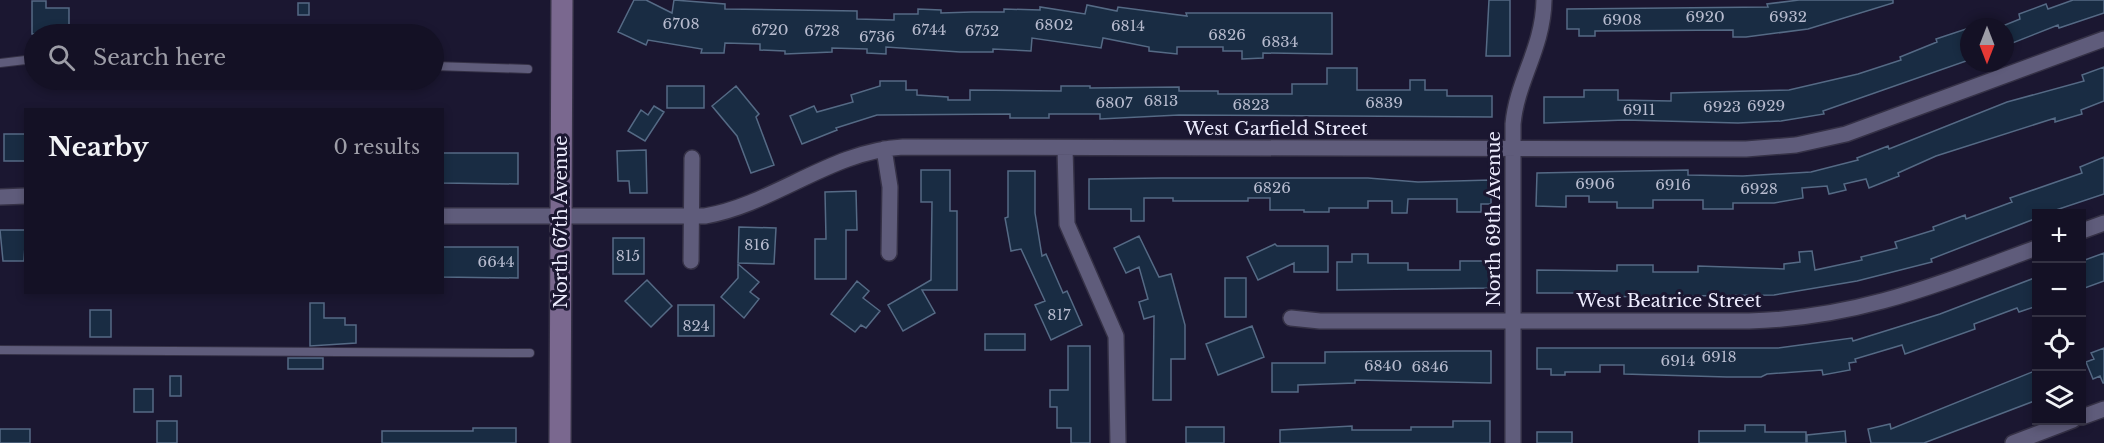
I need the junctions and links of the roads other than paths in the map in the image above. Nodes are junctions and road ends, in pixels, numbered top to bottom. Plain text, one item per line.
1 (562, 0) edge
2 (1544, 0) edge
3 (2104, 39) edge
4 (24, 60) edge
5 (0, 63) edge
6 (444, 66) edge
7 (528, 69) dead end
8 (884, 148) junction
9 (1065, 148) junction
10 (1513, 149) junction
11 (692, 158) dead end
12 (24, 196) edge
13 (0, 197) edge
14 (444, 216) edge
15 (561, 216) junction
16 (692, 216) junction
17 (2104, 223) edge
18 (2086, 230) edge
19 (2032, 250) edge
20 (889, 253) dead end
21 (692, 261) dead end
22 (1291, 318) dead end
23 (1513, 321) junction
24 (0, 350) edge
25 (530, 353) dead end
26 (2104, 409) edge
27 (2086, 416) edge
28 (2060, 425) edge
29 (560, 443) edge
30 (1118, 443) edge
31 (1513, 443) edge
32 (2013, 443) edge

1 - 15 main road, North 67th Avenue
2 - 10 street, North 69th Avenue
3 - 10 street, West Garfield Street
4 - 5 lane
6 - 7 lane
8 - 9 street, West Garfield Street
8 - 16 street, West Garfield Street
8 - 20 street
9 - 10 street, West Garfield Street
9 - 30 street
10 - 23 street, North 69th Avenue
11 - 16 street
12 - 13 street
14 - 15 street, West Garfield Street
15 - 16 street, West Garfield Street
15 - 29 main road, North 67th Avenue
16 - 21 street
17 - 18 street
19 - 23 street, West Beatrice Street
22 - 23 street, West Beatrice Street
23 - 31 street, North 69th Avenue
24 - 25 lane
26 - 27 street
28 - 32 street

